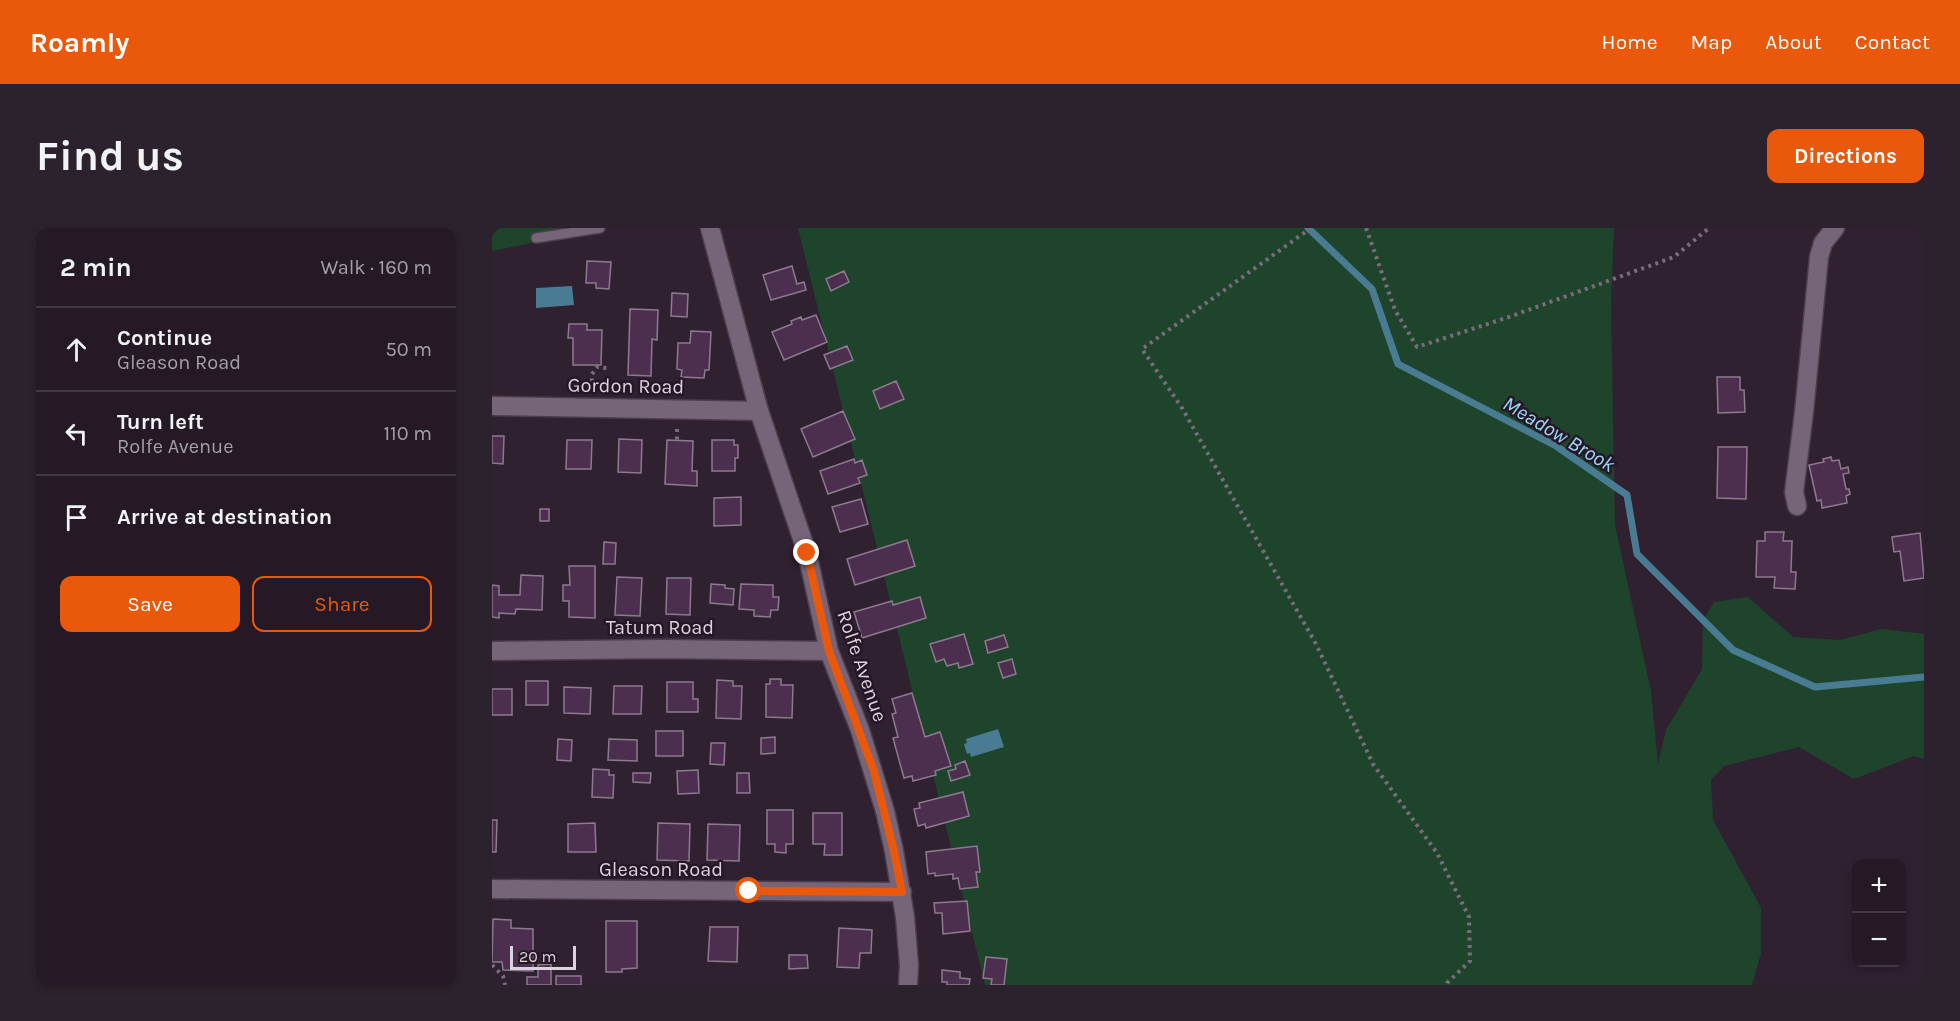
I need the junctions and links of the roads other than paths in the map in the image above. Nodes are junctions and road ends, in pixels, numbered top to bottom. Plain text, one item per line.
1 (600, 228) edge
2 (710, 228) edge
3 (1835, 228) edge
4 (536, 238) dead end
5 (492, 406) edge
6 (759, 411) junction
7 (1797, 506) dead end
8 (492, 651) edge
9 (829, 651) junction
10 (492, 889) edge
11 (902, 892) junction
12 (908, 985) edge

1 - 4 lane
2 - 6 street, Rolfe Avenue
3 - 7 street
5 - 6 street, Gordon Road
6 - 9 street, Rolfe Avenue
8 - 9 street, Tatum Road
9 - 11 street, Rolfe Avenue
10 - 11 street, Gleason Road
11 - 12 street, Rolfe Avenue

